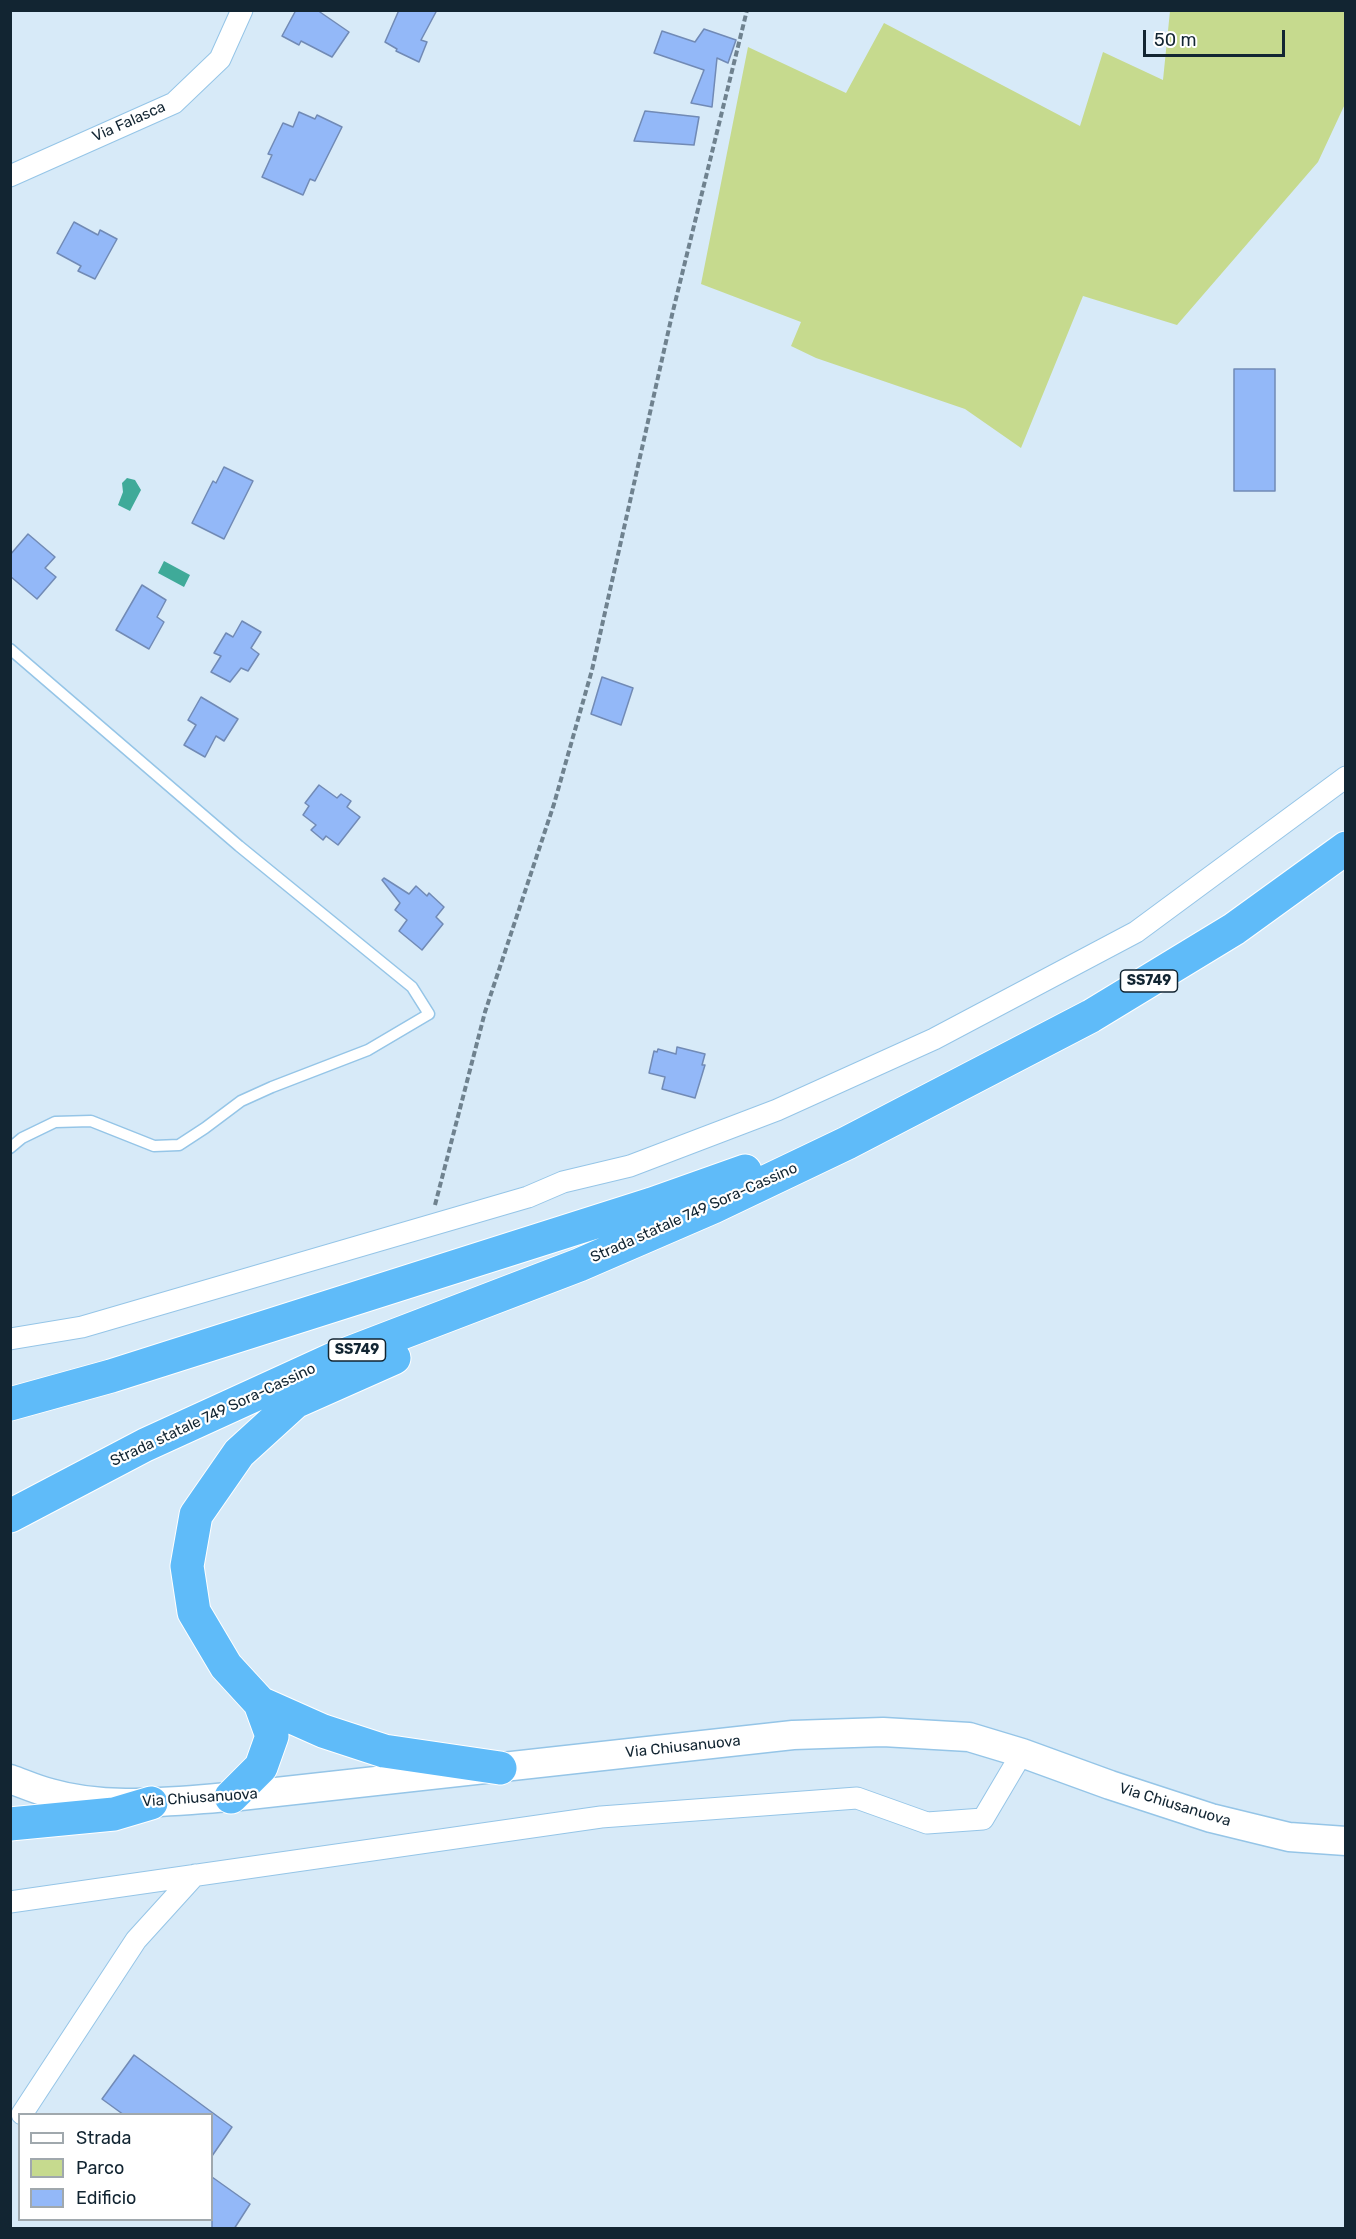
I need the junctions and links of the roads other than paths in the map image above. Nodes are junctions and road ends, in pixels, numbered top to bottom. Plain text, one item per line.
1 (242, 10) edge
2 (10, 176) edge
3 (10, 649) edge
4 (1346, 777) edge
5 (1346, 848) edge
6 (941, 1095) junction
7 (10, 1148) edge
8 (713, 1207) junction
9 (10, 1339) edge
10 (10, 1404) edge
11 (10, 1516) edge
12 (260, 1703) junction
13 (1023, 1753) junction
14 (500, 1768) junction
15 (10, 1779) edge
16 (231, 1797) junction
17 (151, 1803) junction
18 (10, 1824) edge
19 (1346, 1841) edge
20 (195, 1875) junction
21 (10, 1902) edge
22 (23, 2113) edge

1 - 2 street, Via Falasca
3 - 7 lane
4 - 9 street
5 - 6 highway, Strada statale 749 Sora-Cassino / SS749
6 - 8 highway, Strada statale 749 Sora-Cassino / SS749
6 - 10 highway
8 - 11 highway, Strada statale 749 Sora-Cassino / SS749
8 - 12 highway
12 - 14 highway
12 - 16 highway
13 - 14 street, Via Chiusanuova
13 - 19 street, Via Chiusanuova
13 - 20 street
14 - 16 street, Via Chiusanuova
15 - 17 street, Via Chiusanuova
16 - 17 street, Via Chiusanuova
17 - 18 highway
20 - 21 street
20 - 22 street

